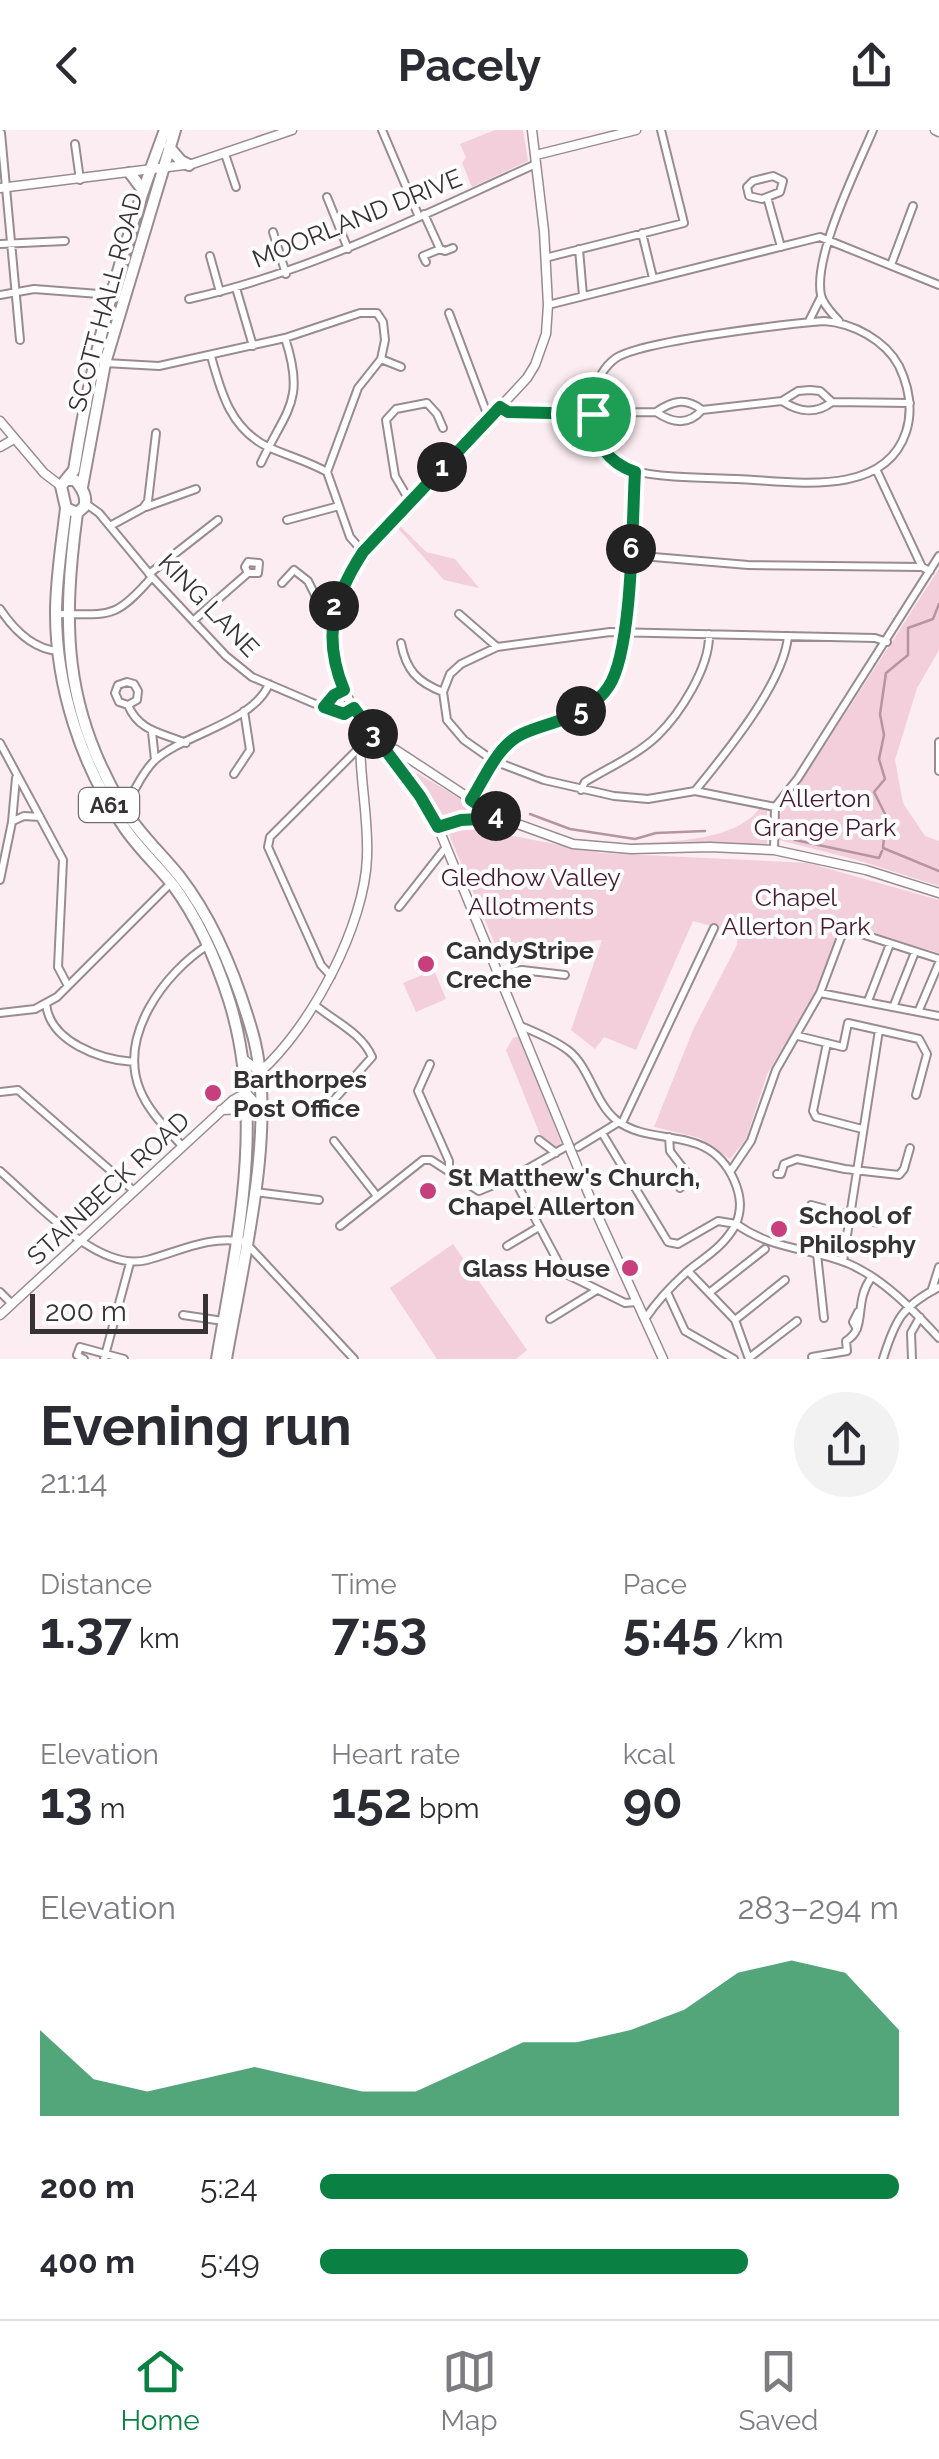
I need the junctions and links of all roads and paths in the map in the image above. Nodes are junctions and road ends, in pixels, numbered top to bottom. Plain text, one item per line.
1 (165, 130) edge
2 (175, 130) edge
3 (292, 130) edge
4 (382, 130) edge
5 (532, 130) edge
6 (632, 130) edge
7 (661, 130) edge
8 (873, 130) edge
9 (1, 134) edge
10 (75, 144) dead end
11 (169, 147) junction
12 (225, 154) junction
13 (537, 159) junction
14 (188, 164) junction
15 (162, 169) junction
16 (149, 170) junction
17 (130, 174) junction
18 (80, 180) junction
19 (3, 188) edge
20 (236, 188) dead end
21 (142, 190) junction
22 (326, 197) dead end
23 (766, 197) junction
24 (913, 206) dead end
25 (422, 216) junction
26 (273, 232) dead end
27 (642, 234) junction
28 (129, 237) junction
29 (829, 238) junction
30 (65, 241) dead end
31 (11, 242) junction
32 (0, 244) edge
33 (780, 246) junction
34 (453, 248) dead end
35 (348, 249) junction
36 (440, 249) junction
37 (579, 250) junction
38 (210, 256) dead end
39 (545, 258) junction
40 (426, 262) dead end
41 (890, 265) junction
42 (286, 274) junction
43 (653, 278) junction
44 (939, 285) edge
45 (236, 288) junction
46 (16, 292) junction
47 (220, 292) junction
48 (0, 295) edge
49 (112, 295) junction
50 (583, 296) junction
51 (821, 296) junction
52 (188, 299) dead end
53 (548, 304) junction
54 (449, 313) dead end
55 (808, 322) junction
56 (840, 322) junction
57 (285, 338) junction
58 (20, 340) dead end
59 (253, 346) junction
60 (211, 356) junction
61 (381, 359) junction
62 (105, 363) junction
63 (401, 367) dead end
64 (782, 401) junction
65 (832, 402) junction
66 (910, 403) junction
67 (500, 407) junction
68 (702, 410) junction
69 (656, 412) junction
70 (593, 414) junction
71 (489, 419) junction
72 (0, 421) edge
73 (443, 428) dead end
74 (156, 433) dead end
75 (14, 439) junction
76 (0, 447) edge
77 (268, 447) junction
78 (261, 463) dead end
79 (876, 470) junction
80 (327, 472) junction
81 (635, 472) junction
82 (65, 483) junction
83 (82, 487) junction
84 (196, 488) dead end
85 (410, 500) junction
86 (86, 503) junction
87 (340, 506) junction
88 (143, 508) junction
89 (72, 511) junction
90 (218, 520) dead end
91 (288, 520) dead end
92 (110, 526) junction
93 (363, 552) junction
94 (630, 554) junction
95 (939, 556) edge
96 (926, 569) junction
97 (248, 574) dead end
98 (151, 575) junction
99 (282, 583) dead end
100 (336, 598) junction
101 (0, 609) edge
102 (61, 614) junction
103 (459, 614) dead end
104 (194, 620) junction
105 (624, 631) junction
106 (709, 634) junction
107 (788, 636) junction
108 (887, 642) junction
109 (401, 643) dead end
110 (497, 647) junction
111 (58, 651) junction
112 (269, 684) junction
113 (344, 690) junction
114 (443, 692) junction
115 (128, 705) dead end
116 (324, 707) junction
117 (354, 708) junction
118 (244, 711) junction
119 (362, 720) junction
120 (152, 732) junction
121 (0, 742) edge
122 (939, 742) edge
123 (186, 743) junction
124 (359, 748) junction
125 (383, 748) junction
126 (155, 760) junction
127 (494, 761) junction
128 (938, 762) edge
129 (421, 768) junction
130 (939, 771) edge
131 (234, 774) dead end
132 (404, 774) junction
133 (16, 775) junction
134 (581, 790) junction
135 (695, 791) junction
136 (471, 800) junction
137 (123, 807) junction
138 (775, 807) junction
139 (40, 818) junction
140 (498, 818) junction
141 (12, 822) junction
142 (438, 827) junction
143 (446, 847) junction
144 (774, 850) junction
145 (0, 880) edge
146 (171, 882) junction
147 (939, 894) edge
148 (400, 907) dead end
149 (714, 928) dead end
150 (890, 944) junction
151 (208, 945) junction
152 (915, 952) junction
153 (939, 961) edge
154 (499, 973) junction
155 (565, 975) dead end
156 (330, 976) junction
157 (68, 986) junction
158 (820, 993) junction
159 (868, 1001) junction
160 (46, 1004) junction
161 (315, 1004) junction
162 (894, 1006) junction
163 (919, 1010) junction
164 (0, 1013) edge
165 (939, 1016) edge
166 (521, 1026) junction
167 (879, 1030) junction
168 (798, 1036) junction
169 (828, 1044) junction
170 (134, 1062) junction
171 (430, 1064) dead end
172 (251, 1065) junction
173 (0, 1092) edge
174 (916, 1095) dead end
175 (254, 1101) junction
176 (332, 1102) dead end
177 (221, 1110) junction
178 (621, 1123) junction
179 (862, 1130) junction
180 (602, 1133) junction
181 (669, 1137) junction
182 (540, 1140) dead end
183 (334, 1142) dead end
184 (182, 1146) junction
185 (574, 1146) junction
186 (910, 1148) dead end
187 (556, 1153) junction
188 (856, 1170) junction
189 (0, 1171) edge
190 (449, 1172) junction
191 (730, 1172) junction
192 (777, 1174) dead end
193 (514, 1177) junction
194 (680, 1188) dead end
195 (134, 1192) junction
196 (254, 1192) junction
197 (377, 1196) junction
198 (319, 1200) dead end
199 (808, 1208) dead end
200 (850, 1216) junction
201 (736, 1224) junction
202 (878, 1224) dead end
203 (340, 1226) dead end
204 (540, 1227) junction
205 (82, 1241) junction
206 (244, 1244) junction
207 (507, 1246) dead end
208 (765, 1248) dead end
209 (817, 1254) junction
210 (843, 1262) junction
211 (130, 1264) junction
212 (939, 1267) edge
213 (688, 1271) junction
214 (871, 1278) junction
215 (785, 1280) dead end
216 (935, 1289) edge
217 (597, 1290) junction
218 (0, 1292) edge
219 (667, 1292) junction
220 (709, 1294) junction
221 (636, 1302) junction
222 (12, 1304) junction
223 (908, 1304) junction
224 (0, 1315) edge
225 (183, 1315) dead end
226 (920, 1317) junction
227 (824, 1318) dead end
228 (644, 1319) junction
229 (550, 1320) dead end
230 (735, 1320) junction
231 (223, 1321) junction
232 (797, 1321) dead end
233 (939, 1338) edge
234 (104, 1356) edge
235 (812, 1357) edge
236 (84, 1359) edge
237 (124, 1359) edge
238 (217, 1359) edge
239 (226, 1359) edge
240 (354, 1359) edge
241 (664, 1359) edge
242 (734, 1359) edge
243 (749, 1359) edge
244 (883, 1359) edge
245 (912, 1359) edge

1 - 16 highway, SCOTT HALL ROAD / A61
2 - 11 highway, SCOTT HALL ROAD
3 - 12 street
4 - 25 street
5 - 13 street
6 - 13 street
7 - 27 street
8 - 29 street
9 - 19 street
10 - 18 street
11 - 14 highway
11 - 15 highway, SCOTT HALL ROAD
12 - 14 street
12 - 20 street
13 - 25 street, MOORLAND DRIVE
13 - 39 street
14 - 15 street
15 - 16 street
15 - 28 highway
15 - 62 highway, SCOTT HALL ROAD
16 - 17 street
16 - 21 highway, SCOTT HALL ROAD / A61
17 - 18 street
17 - 21 highway
18 - 19 street
19 - 31 street
21 - 28 highway, SCOTT HALL ROAD / A61
22 - 35 street
23 - 23 street
23 - 33 street
24 - 41 street
25 - 35 street, MOORLAND DRIVE
25 - 36 street
26 - 42 street
27 - 37 street
27 - 43 street
28 - 49 highway, SCOTT HALL ROAD / A61
29 - 33 street
29 - 41 street
29 - 51 street
30 - 31 street
31 - 32 street
31 - 46 street
33 - 43 street
34 - 36 street
35 - 42 street, MOORLAND DRIVE
36 - 40 street
37 - 39 street
37 - 50 street
38 - 47 street
39 - 53 street
41 - 44 street
42 - 45 street, MOORLAND DRIVE
43 - 50 street
45 - 47 street, MOORLAND DRIVE
45 - 59 street
46 - 48 street
46 - 49 street
46 - 58 street
47 - 52 street, MOORLAND DRIVE
49 - 82 highway, SCOTT HALL ROAD / A61
50 - 53 street
51 - 55 street
51 - 56 street
53 - 67 street
54 - 71 street
55 - 56 street
55 - 70 street
56 - 66 street
57 - 59 street
57 - 61 street
57 - 77 street
59 - 60 street
60 - 62 street
60 - 77 street
61 - 63 street
61 - 80 street
62 - 83 highway, SCOTT HALL ROAD
64 - 65 street
64 - 65 street
64 - 68 street
65 - 66 street
66 - 79 street
67 - 70 street
67 - 71 street
68 - 69 street
68 - 69 street
69 - 70 street
70 - 81 street
71 - 85 street
72 - 75 street
73 - 85 street
74 - 88 street
75 - 76 street
75 - 82 street
77 - 78 street
77 - 80 street
79 - 81 street
79 - 96 street
80 - 87 street
81 - 94 street
82 - 83 highway
82 - 89 highway, A61
83 - 86 highway
84 - 88 street
85 - 93 street
86 - 89 highway
86 - 92 street, KING LANE
87 - 91 street
87 - 93 street
88 - 92 street
89 - 102 highway, A61
90 - 98 street
92 - 98 street, KING LANE
93 - 100 street
94 - 96 street
94 - 105 street
95 - 96 street
96 - 108 street
97 - 104 street
98 - 102 street
98 - 104 street, KING LANE
99 - 100 street
100 - 113 street
101 - 111 street
102 - 111 highway, A61
102 - 137 highway, A61
103 - 110 street
104 - 112 street, KING LANE
105 - 106 street
105 - 110 street
105 - 127 street
106 - 107 street
106 - 134 street
107 - 108 street
107 - 135 street
108 - 138 street
109 - 114 street
110 - 114 street
111 - 146 highway, A61
112 - 116 street, KING LANE
112 - 118 street
113 - 116 street
113 - 117 street
114 - 127 street
115 - 120 street
116 - 117 street, KING LANE
117 - 119 street
118 - 123 street
118 - 131 street
119 - 124 street
119 - 125 street
120 - 123 street
120 - 126 street
121 - 133 street
122 - 128 street
123 - 126 street
124 - 156 street
124 - 156 street
125 - 129 street
125 - 132 street
126 - 137 street
127 - 134 street
127 - 136 street
128 - 130 street
129 - 132 street
129 - 136 street
132 - 142 street
133 - 139 street
133 - 141 street
134 - 135 street
135 - 138 street
136 - 140 street
137 - 172 highway, A61
138 - 144 street
139 - 141 street
139 - 157 street
140 - 142 street
140 - 144 street
141 - 145 street
142 - 143 street
143 - 148 street
143 - 154 street
144 - 147 street
146 - 151 highway, A61
146 - 157 street
149 - 178 street
150 - 152 street
150 - 158 street
150 - 159 street
151 - 170 street
151 - 172 highway, A61
152 - 153 street
152 - 162 street
153 - 163 street
154 - 155 street
154 - 166 street
156 - 161 street
157 - 160 street
158 - 159 street
158 - 168 street
159 - 162 street
160 - 164 street
160 - 170 street
161 - 172 street
161 - 176 street
162 - 163 street
163 - 165 street
166 - 178 street
166 - 185 street
167 - 169 street
167 - 174 street
167 - 179 street
168 - 169 street
168 - 191 street
169 - 179 street
170 - 184 street
171 - 190 street
172 - 175 highway, A61
173 - 195 street
175 - 177 street
175 - 177 street, STAINBECK ROAD
175 - 196 highway, A61
175 - 206 highway, A61
177 - 184 street, STAINBECK ROAD
178 - 180 street
178 - 181 street
179 - 188 street
180 - 185 street
180 - 201 street
181 - 191 street
181 - 194 street
182 - 187 street
183 - 197 street
184 - 195 street, STAINBECK ROAD
185 - 187 street
185 - 221 street
186 - 188 street
187 - 193 street
188 - 192 street
188 - 200 street
189 - 205 street
190 - 193 street
190 - 197 street
191 - 201 street
193 - 204 street
195 - 205 street, STAINBECK ROAD
196 - 198 street
196 - 206 highway, A61
197 - 203 street
199 - 200 street
200 - 202 street
200 - 210 street
201 - 209 street
201 - 213 street
204 - 207 street
204 - 217 street
205 - 211 street
205 - 222 street, STAINBECK ROAD
206 - 211 street
206 - 231 highway, A61
206 - 239 highway, A61
206 - 240 street
208 - 220 street
209 - 210 street
209 - 227 street
210 - 214 street
211 - 234 street
212 - 216 street
213 - 219 street
213 - 220 street
214 - 223 street
214 - 235 street
215 - 230 street
216 - 223 street
217 - 221 street
217 - 229 street
218 - 222 street
219 - 228 street
219 - 242 street
220 - 230 street
221 - 228 street
222 - 224 street, STAINBECK ROAD
223 - 226 street
223 - 244 street
225 - 231 street
226 - 233 street
226 - 245 street
228 - 241 street
230 - 243 street
231 - 238 highway, A61
232 - 243 street
234 - 236 street
234 - 237 street

